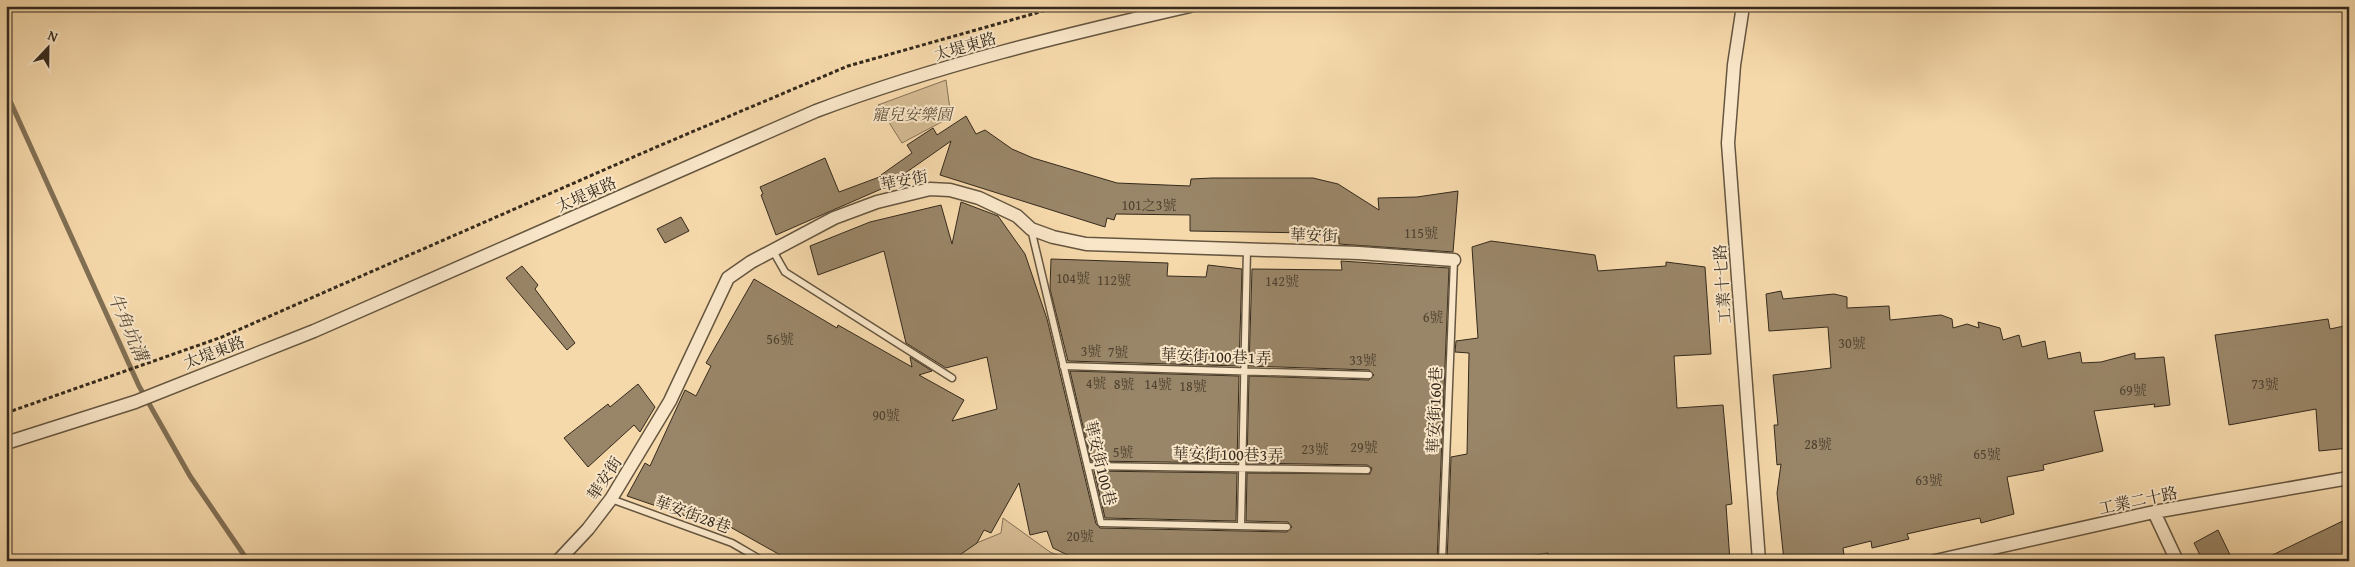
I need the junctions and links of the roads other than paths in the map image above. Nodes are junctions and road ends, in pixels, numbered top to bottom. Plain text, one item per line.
1 (1190, 6) edge
2 (1743, 6) edge
3 (1031, 229) junction
4 (1247, 249) junction
5 (773, 251) junction
6 (1454, 260) joint
7 (1063, 366) junction
8 (1245, 370) junction
9 (1369, 375) dead end
10 (952, 378) dead end
11 (6, 443) edge
12 (1088, 466) junction
13 (1244, 468) junction
14 (1367, 470) dead end
15 (2349, 478) edge
16 (611, 499) junction
17 (2154, 512) junction
18 (1241, 525) junction
19 (1288, 527) dead end
20 (558, 561) edge
21 (763, 561) edge
22 (1442, 561) edge
23 (1759, 561) edge
24 (1935, 561) edge
25 (2177, 561) edge

1 - 11 street, 太堤東路
2 - 23 street, 工業十七路
3 - 4 street, 華安街
3 - 5 street, 華安街
3 - 7 lane, 華安街100巷
4 - 6 street, 華安街
4 - 8 lane
5 - 10 lane
5 - 16 street, 華安街
6 - 22 lane, 華安街160巷
7 - 8 lane, 華安街100巷1弄
7 - 12 lane, 華安街100巷
8 - 9 lane, 華安街100巷1弄
8 - 13 lane
12 - 13 lane, 華安街100巷3弄
12 - 18 lane, 華安街100巷
13 - 14 lane, 華安街100巷3弄
13 - 18 lane
15 - 17 street, 工業二十路
16 - 20 street, 華安街
16 - 21 lane, 華安街28巷
17 - 24 street, 工業二十路
17 - 25 street
18 - 19 lane, 華安街100巷

